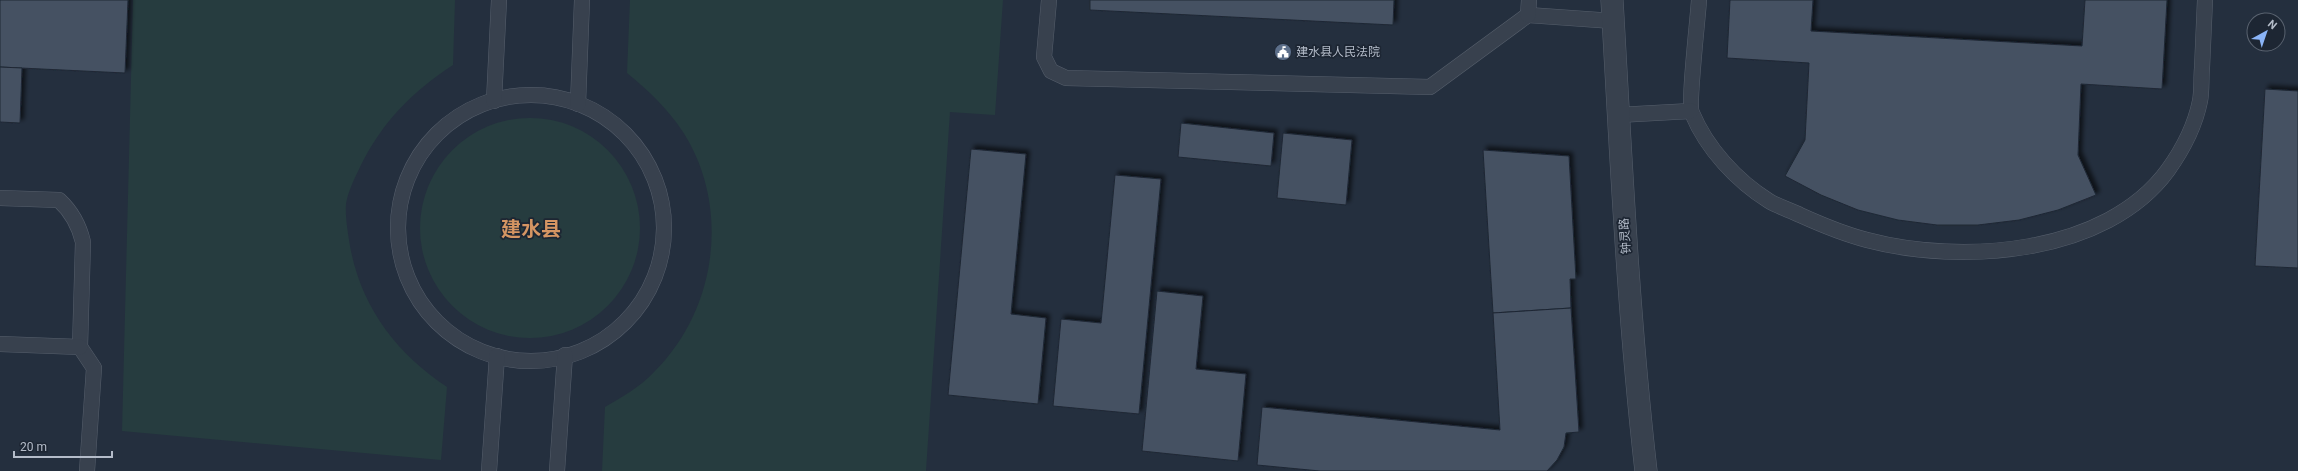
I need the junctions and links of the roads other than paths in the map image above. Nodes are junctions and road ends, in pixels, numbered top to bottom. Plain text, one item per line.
1 (498, 0) edge
2 (582, 0) edge
3 (1048, 0) edge
4 (1529, 0) edge
5 (1699, 0) edge
6 (2205, 0) edge
7 (1613, 10) edge
8 (1528, 15) junction
9 (494, 101) junction
10 (578, 104) junction
11 (1691, 111) junction
12 (1618, 114) junction
13 (0, 198) edge
14 (0, 344) edge
15 (80, 346) junction
16 (565, 355) junction
17 (497, 356) junction
18 (86, 471) edge
19 (489, 471) edge
20 (557, 471) edge
21 (1646, 471) edge

1 - 9 lane
2 - 10 lane
3 - 8 lane
4 - 8 lane
5 - 11 lane
6 - 11 lane
7 - 8 lane
7 - 12 street, 钟灵路
9 - 10 lane
9 - 17 lane
10 - 16 lane
11 - 12 lane
12 - 21 street, 钟灵路
13 - 15 lane
14 - 15 lane
15 - 18 lane
16 - 17 lane
16 - 20 lane
17 - 19 lane

